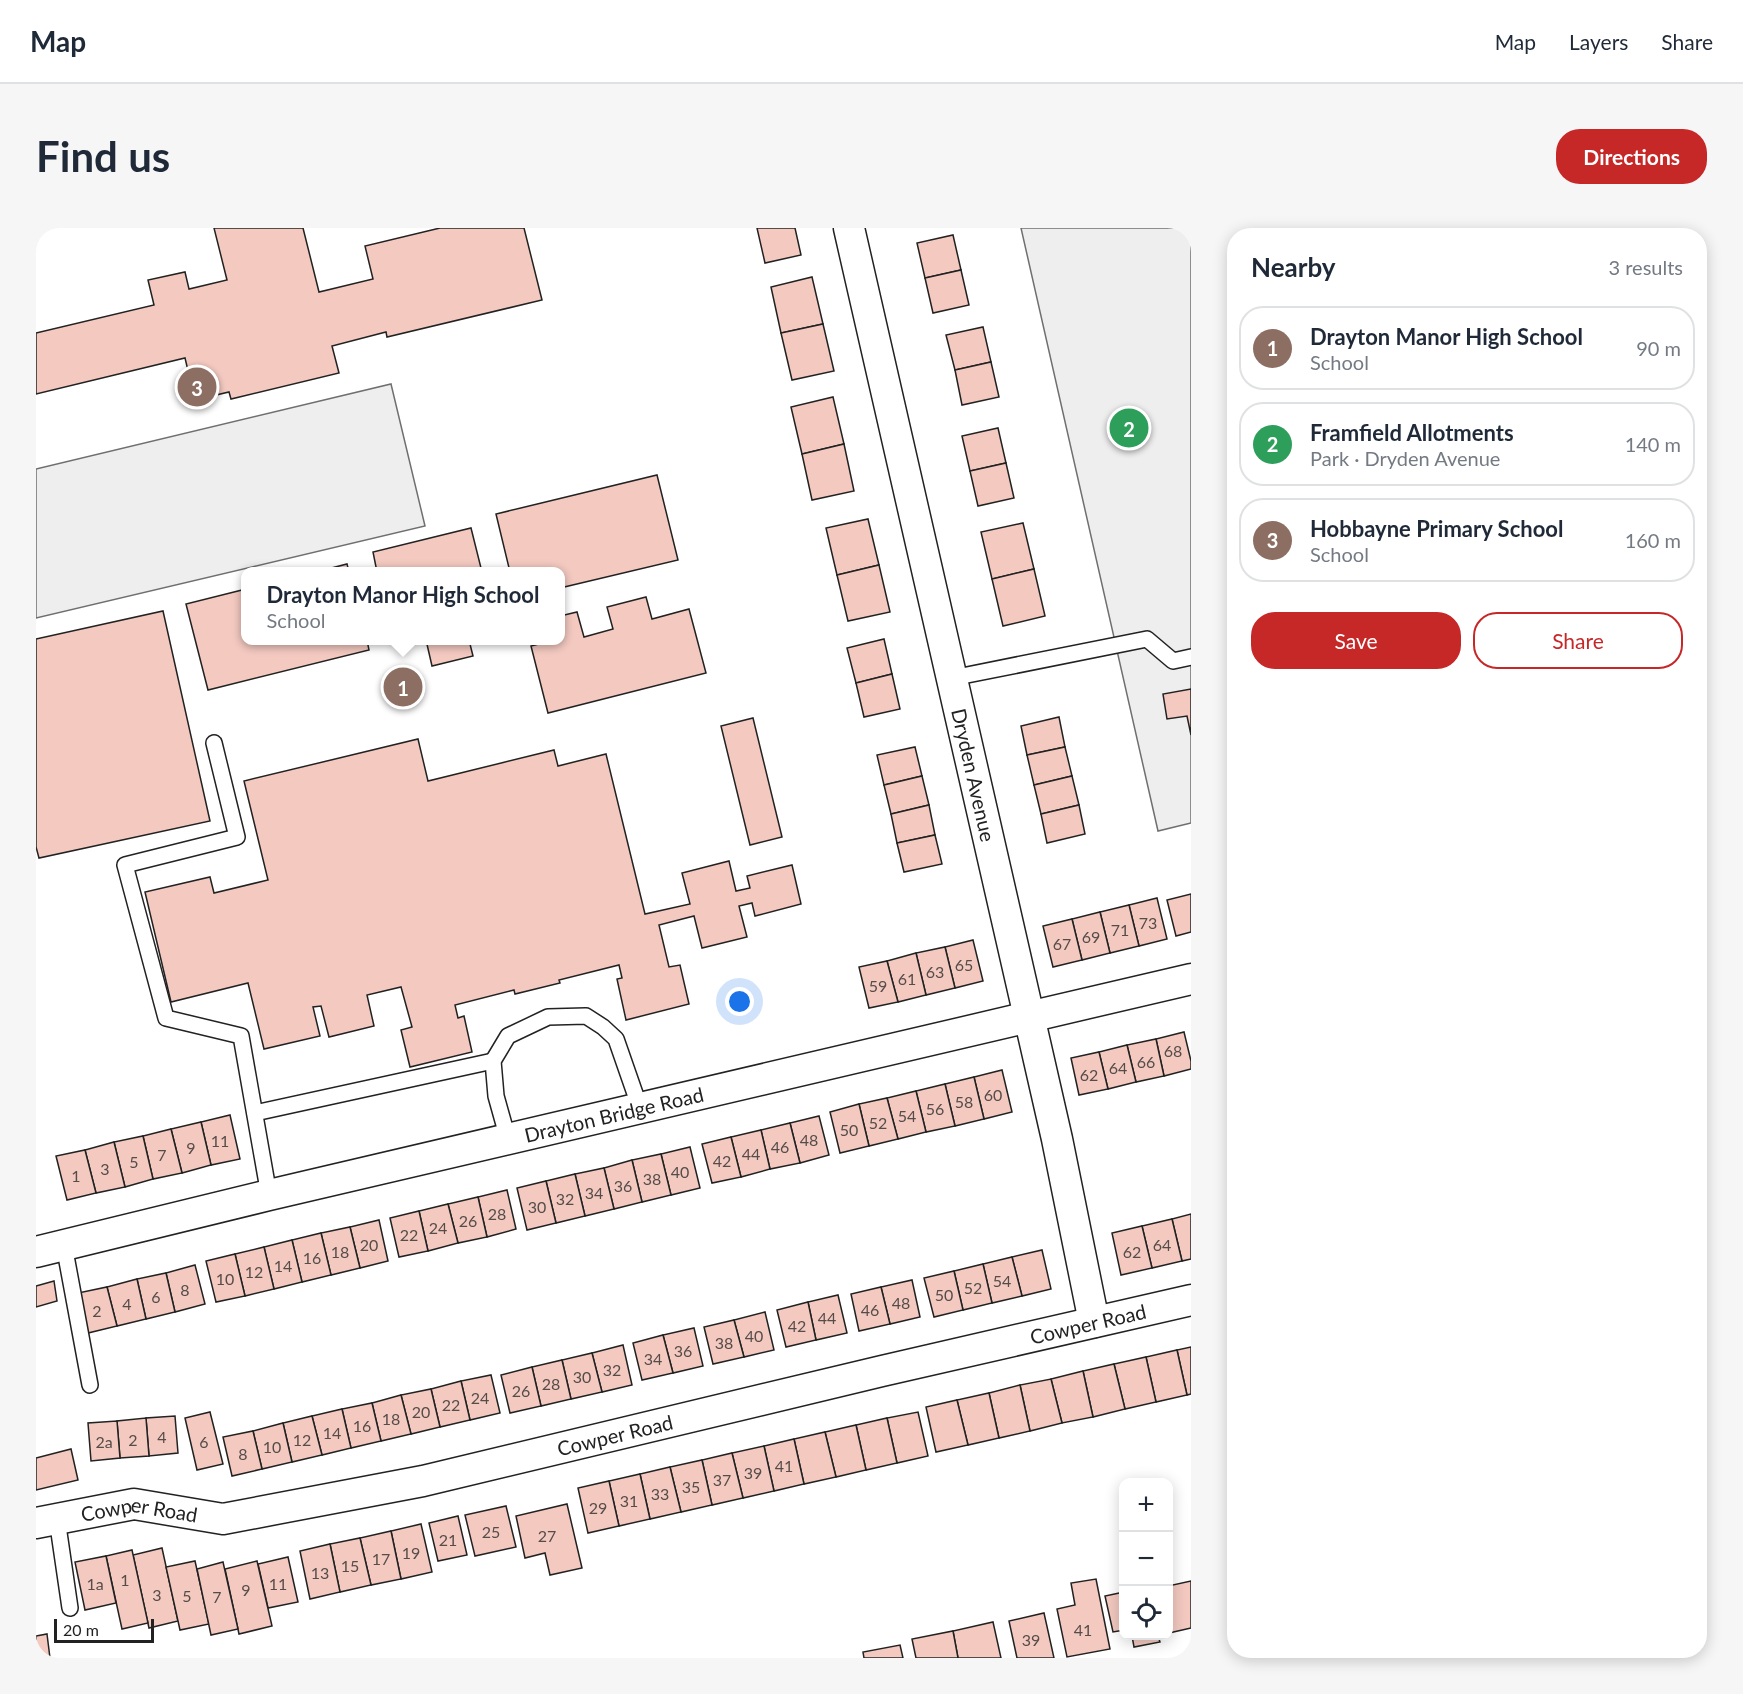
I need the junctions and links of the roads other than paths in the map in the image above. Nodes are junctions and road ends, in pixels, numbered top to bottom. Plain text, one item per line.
1 (849, 228) edge
2 (1191, 657) edge
3 (952, 678) junction
4 (214, 743) dead end
5 (1191, 979) edge
6 (1029, 1017) junction
7 (493, 1060) junction
8 (640, 1108) junction
9 (255, 1113) junction
10 (508, 1139) junction
11 (269, 1195) junction
12 (50, 1248) edge
13 (1191, 1300) edge
14 (1094, 1322) junction
15 (90, 1385) dead end
16 (47, 1521) edge
17 (70, 1608) dead end

1 - 3 street, Dryden Avenue
2 - 3 lane
3 - 6 street, Dryden Avenue
4 - 9 lane
5 - 6 street, Drayton Bridge Road
6 - 8 street, Drayton Bridge Road
6 - 14 street, Dryden Avenue
7 - 8 lane
7 - 9 lane
7 - 10 lane
8 - 10 street, Drayton Bridge Road
9 - 11 lane
10 - 11 street, Drayton Bridge Road
11 - 12 street, Drayton Bridge Road
12 - 15 lane
13 - 14 street, Cowper Road
14 - 16 street, Cowper Road
16 - 17 lane

